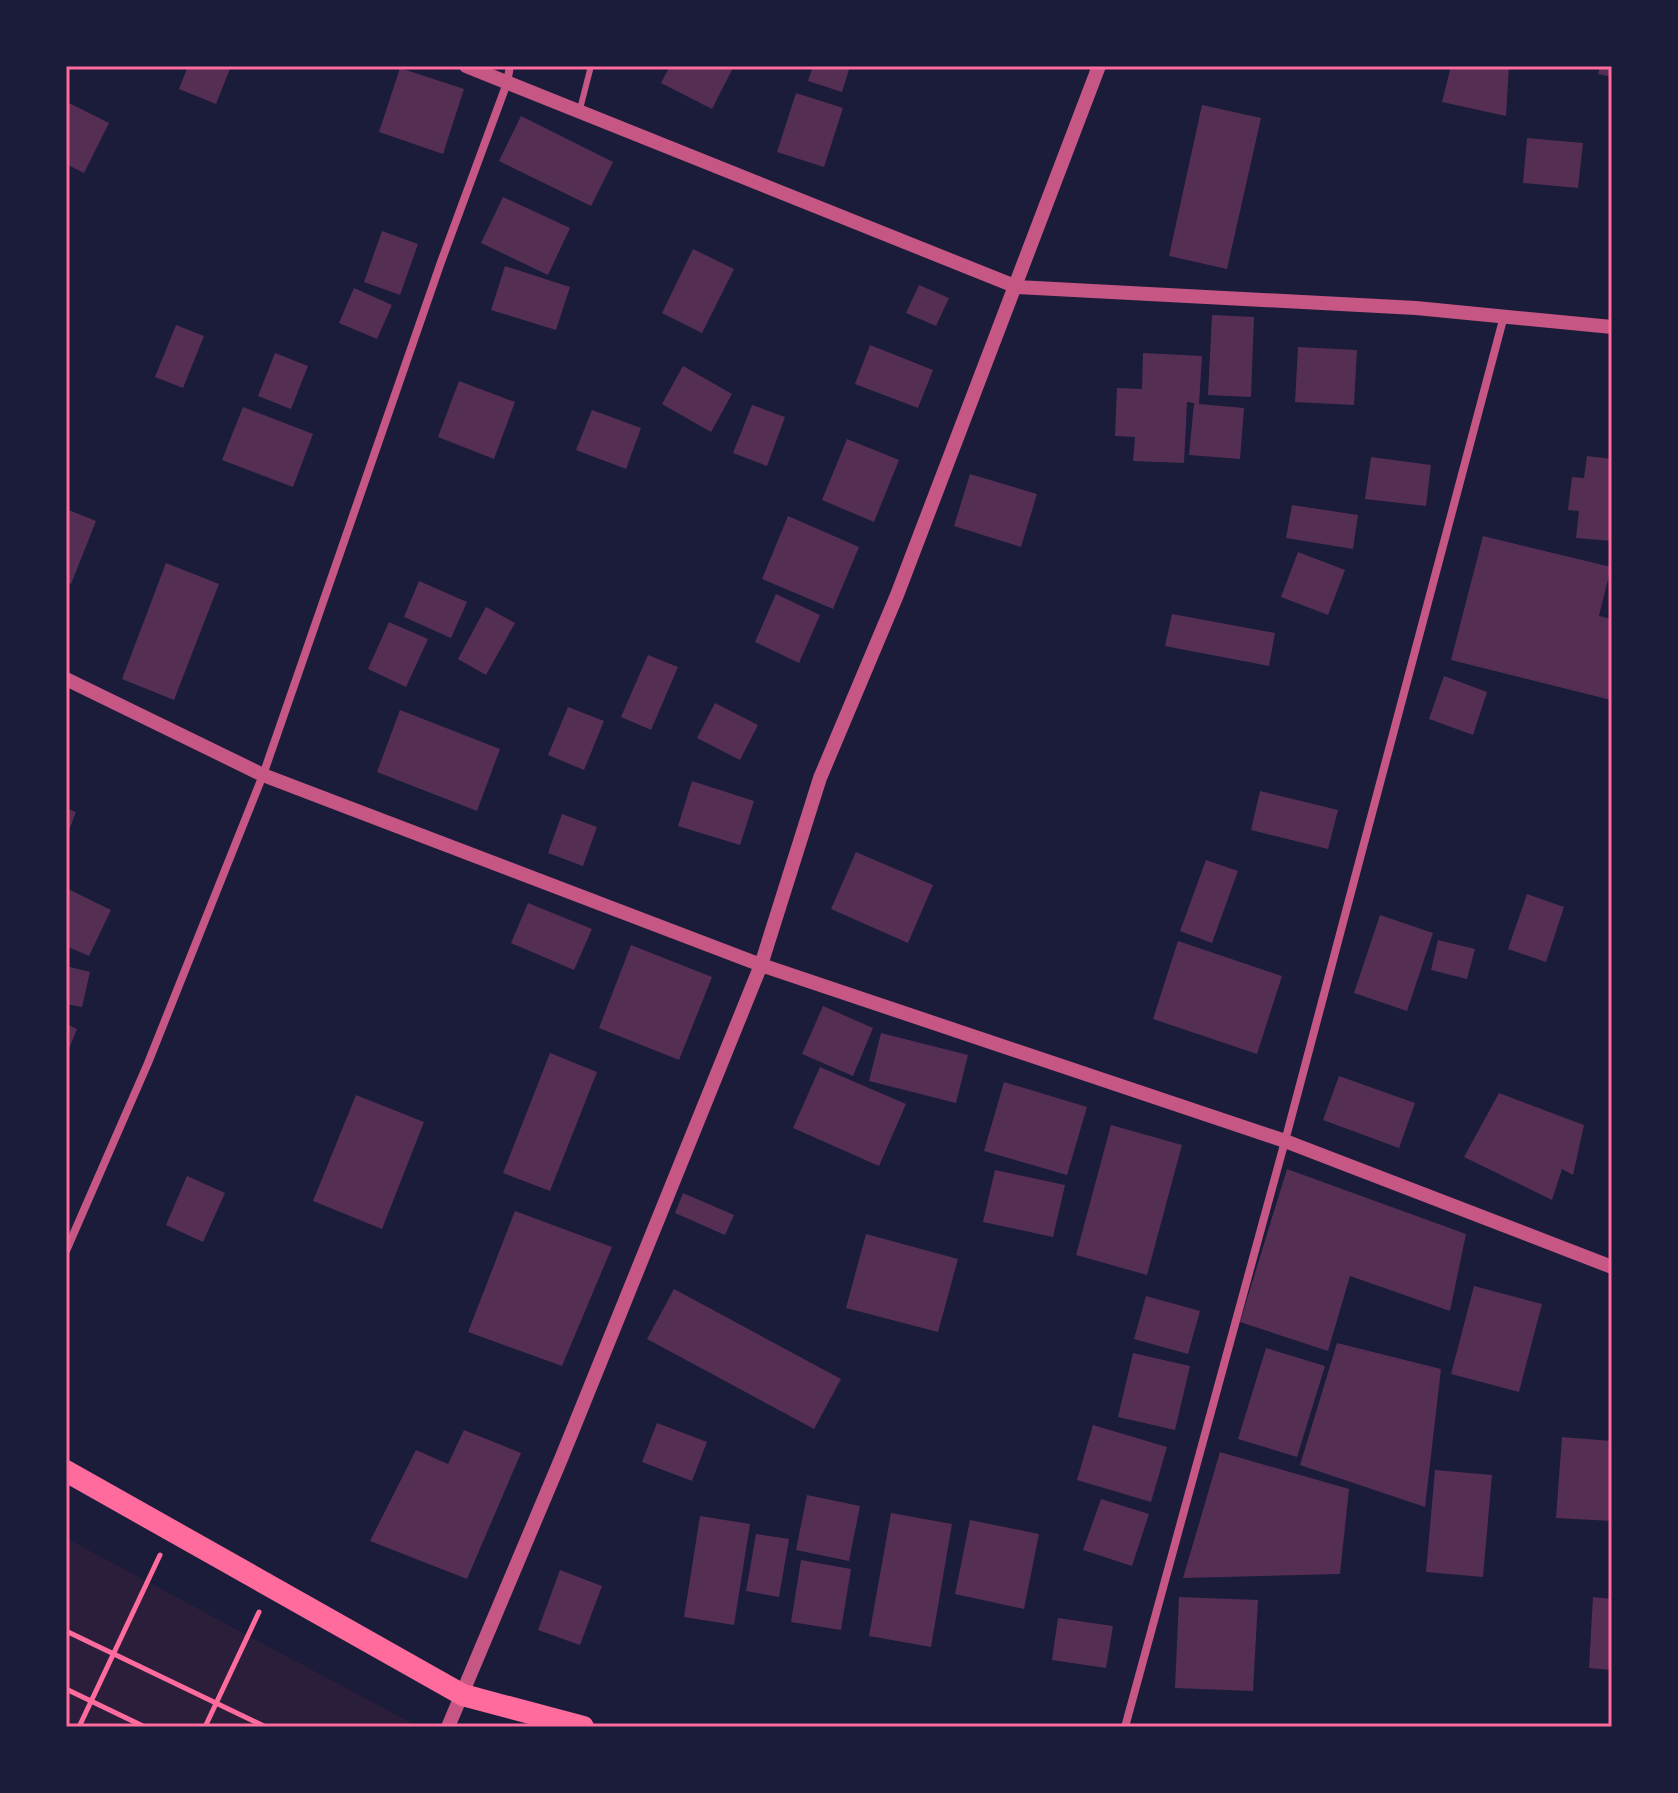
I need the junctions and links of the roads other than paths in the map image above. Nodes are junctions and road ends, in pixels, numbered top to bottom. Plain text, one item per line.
1 (466, 66) edge
2 (510, 66) edge
3 (591, 66) edge
4 (1099, 66) edge
5 (507, 83) junction
6 (579, 112) junction
7 (1017, 287) junction
8 (1504, 315) junction
9 (1612, 327) edge
10 (66, 679) edge
11 (263, 775) junction
12 (761, 965) junction
13 (1285, 1141) junction
14 (66, 1251) edge
15 (1612, 1267) edge
16 (66, 1471) edge
17 (463, 1695) junction
18 (448, 1727) edge
19 (583, 1727) edge
20 (1125, 1727) edge

1 - 5 street
2 - 5 street
3 - 6 lane
4 - 7 street
5 - 6 street
5 - 11 street
6 - 7 street
7 - 8 street
7 - 12 street
8 - 9 street
8 - 13 street
10 - 11 street
11 - 12 street
11 - 14 street
12 - 13 street
12 - 17 street
13 - 15 street
13 - 20 street
16 - 17 highway
17 - 18 street
17 - 19 highway

